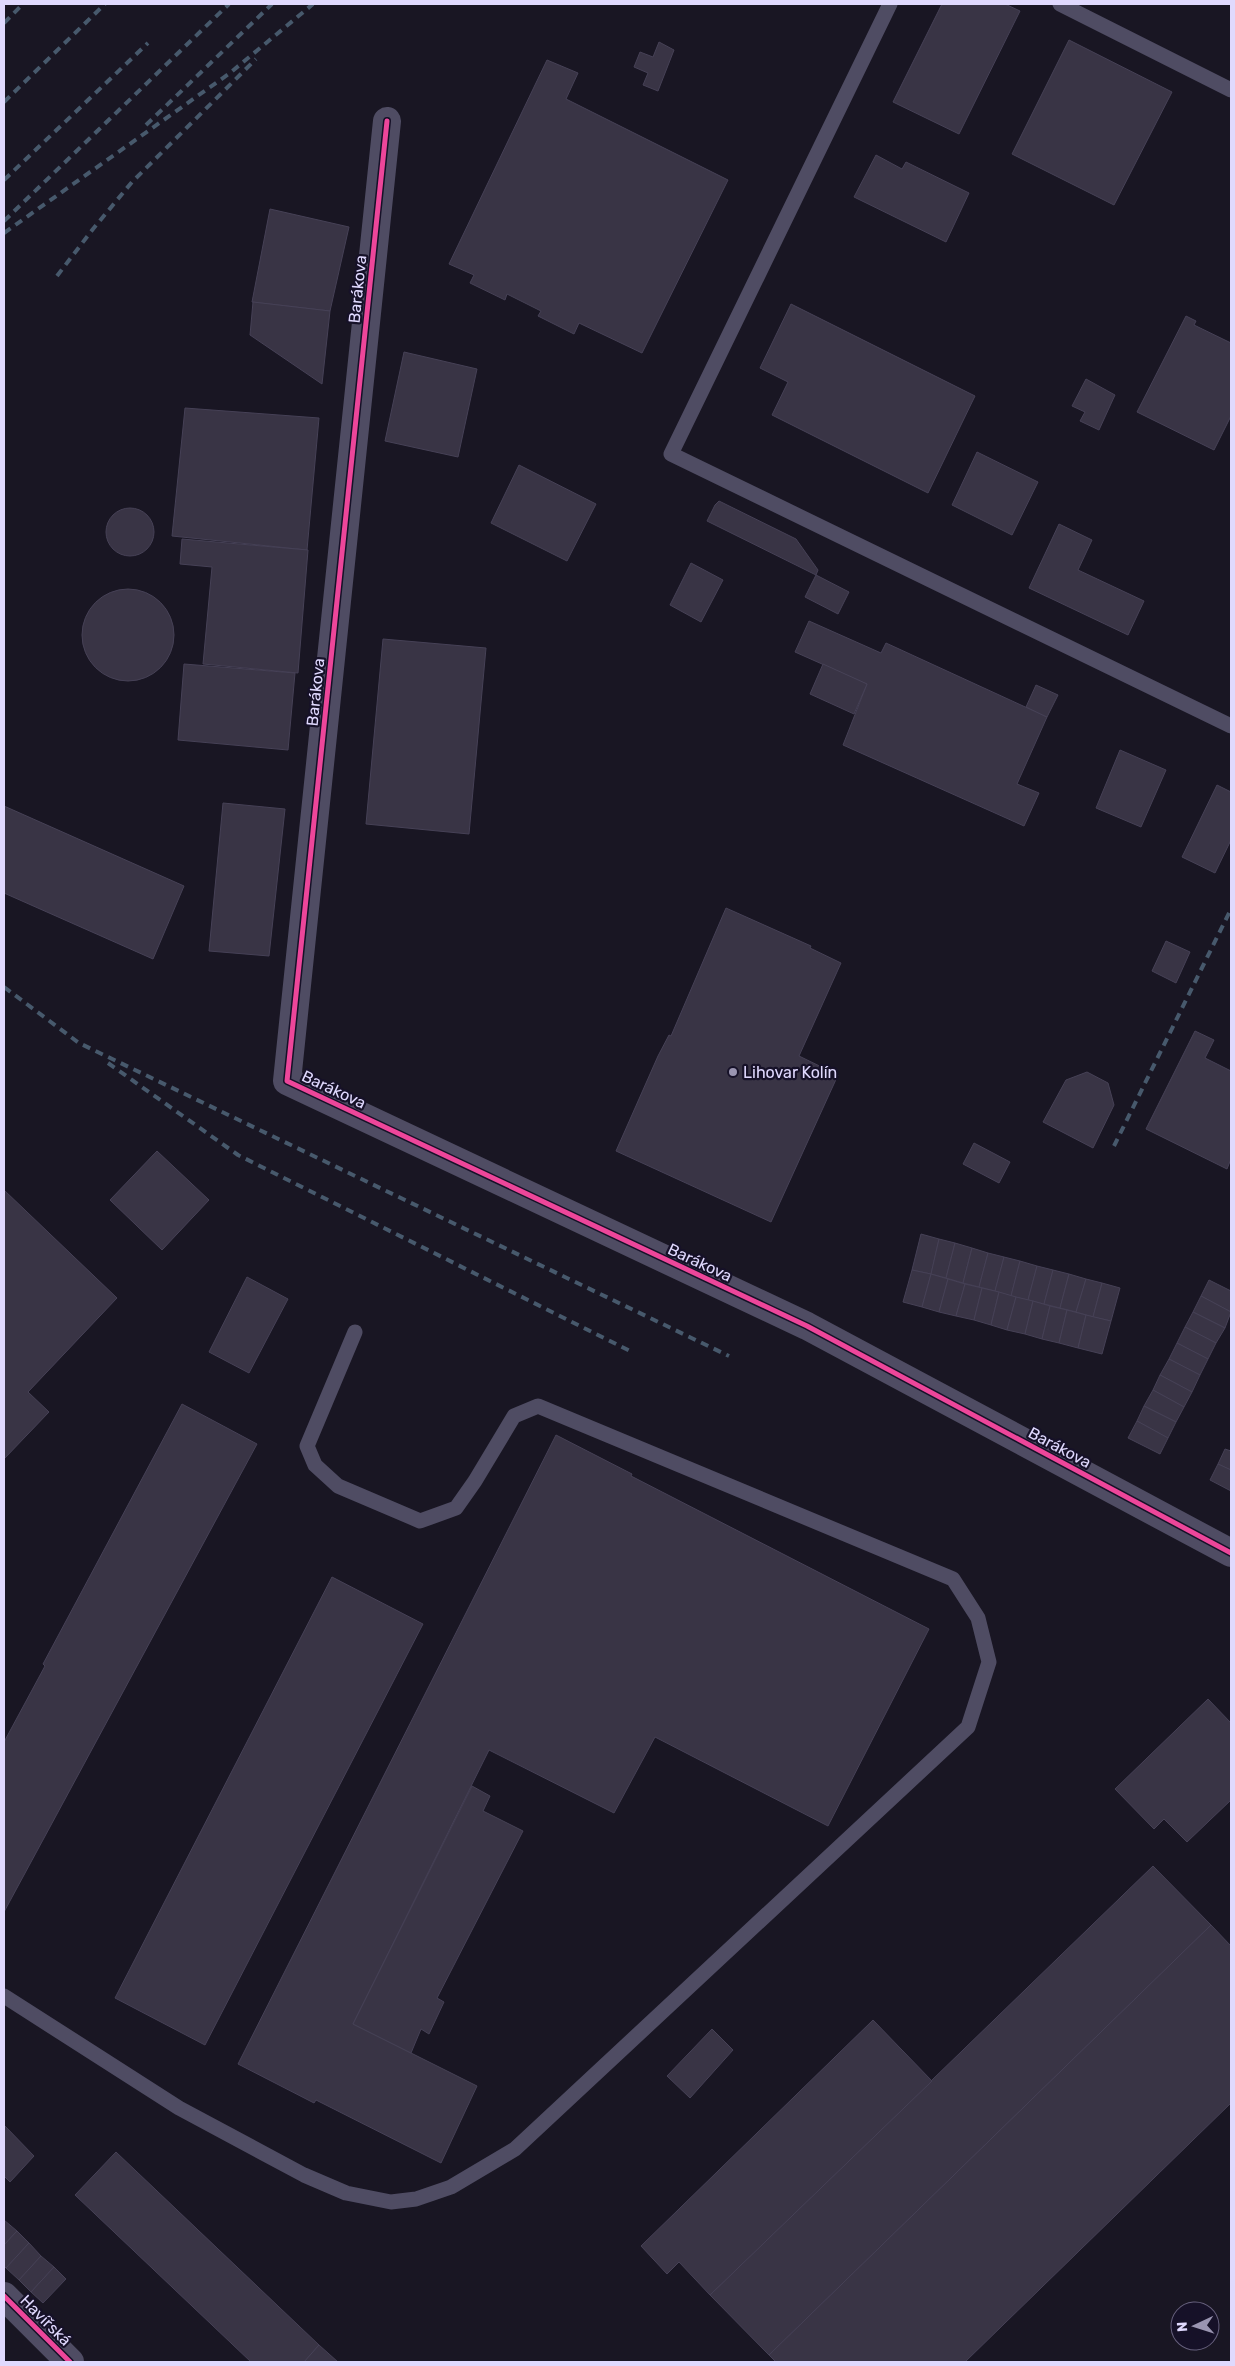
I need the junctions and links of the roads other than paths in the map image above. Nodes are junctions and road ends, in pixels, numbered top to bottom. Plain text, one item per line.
1 (890, 4) edge
2 (1060, 4) edge
3 (1231, 90) edge
4 (387, 121) dead end
5 (1231, 726) edge
6 (355, 1332) dead end
7 (1231, 1553) edge
8 (4, 1996) edge
9 (4, 2296) edge
10 (70, 2362) edge

1 - 5 lane
2 - 3 lane
4 - 7 street, Barákova
6 - 8 lane
9 - 10 street, Havířská

